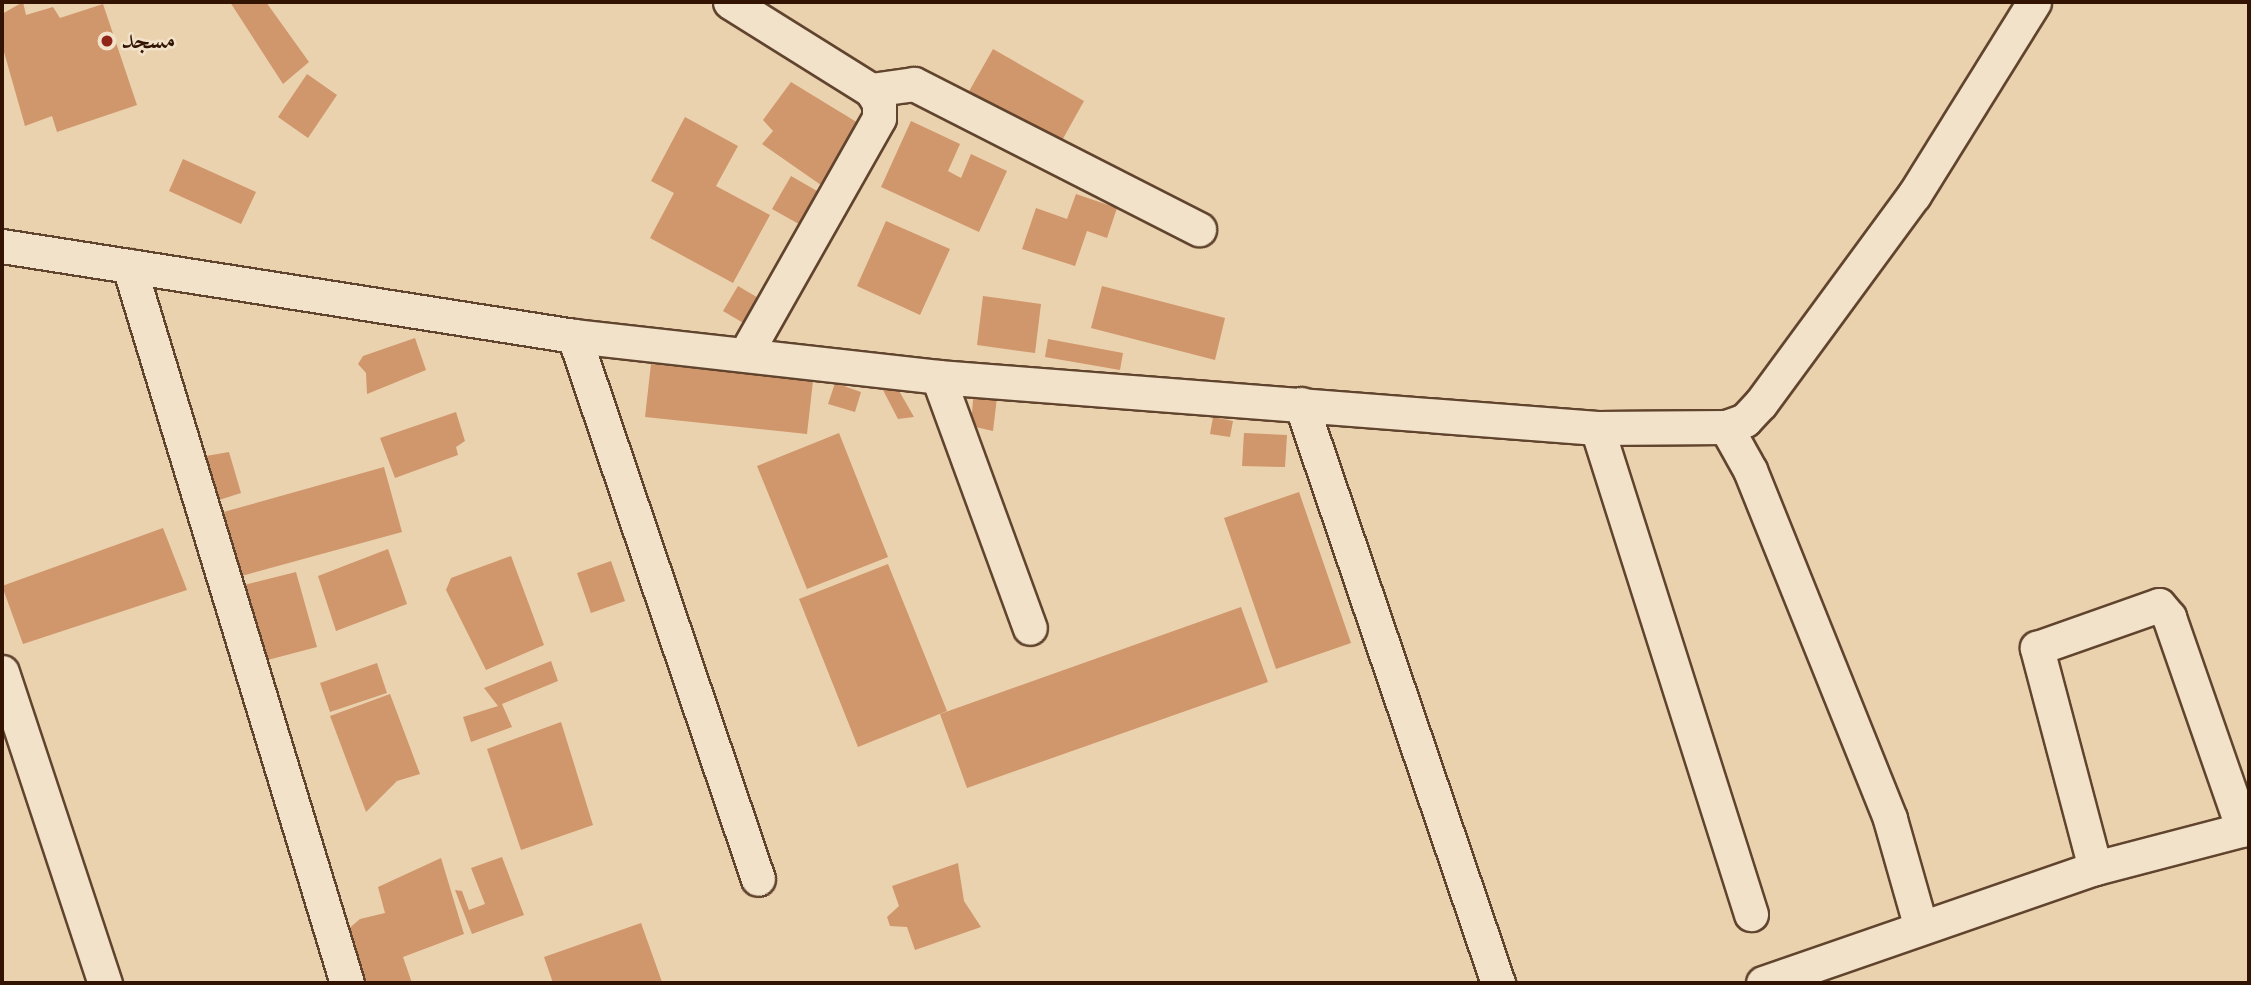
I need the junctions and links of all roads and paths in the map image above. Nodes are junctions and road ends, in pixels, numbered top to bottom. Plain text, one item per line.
1 (730, 2) edge
2 (2034, 2) edge
3 (871, 90) junction
4 (1199, 229) dead end
5 (2, 246) edge
6 (129, 265) junction
7 (574, 336) junction
8 (745, 355) junction
9 (938, 377) junction
10 (1301, 404) junction
11 (1726, 427) junction
12 (1597, 428) junction
13 (1030, 628) dead end
14 (2, 672) edge
15 (2, 744) edge
16 (2246, 829) edge
17 (2095, 868) junction
18 (758, 880) dead end
19 (1751, 914) dead end
20 (1922, 928) junction
21 (81, 983) edge
22 (105, 983) edge
23 (347, 983) edge
24 (1498, 983) edge
25 (1763, 983) edge

1 - 3 street
2 - 11 street
3 - 4 street
3 - 8 street
5 - 6 street
6 - 7 street
6 - 23 street
7 - 8 street
7 - 18 street
8 - 9 street
9 - 10 street
9 - 13 street
10 - 12 street
10 - 24 street
11 - 12 street
11 - 20 street
12 - 19 street
14 - 22 street
15 - 21 street
16 - 17 street
16 - 17 street
17 - 20 street
20 - 25 street

